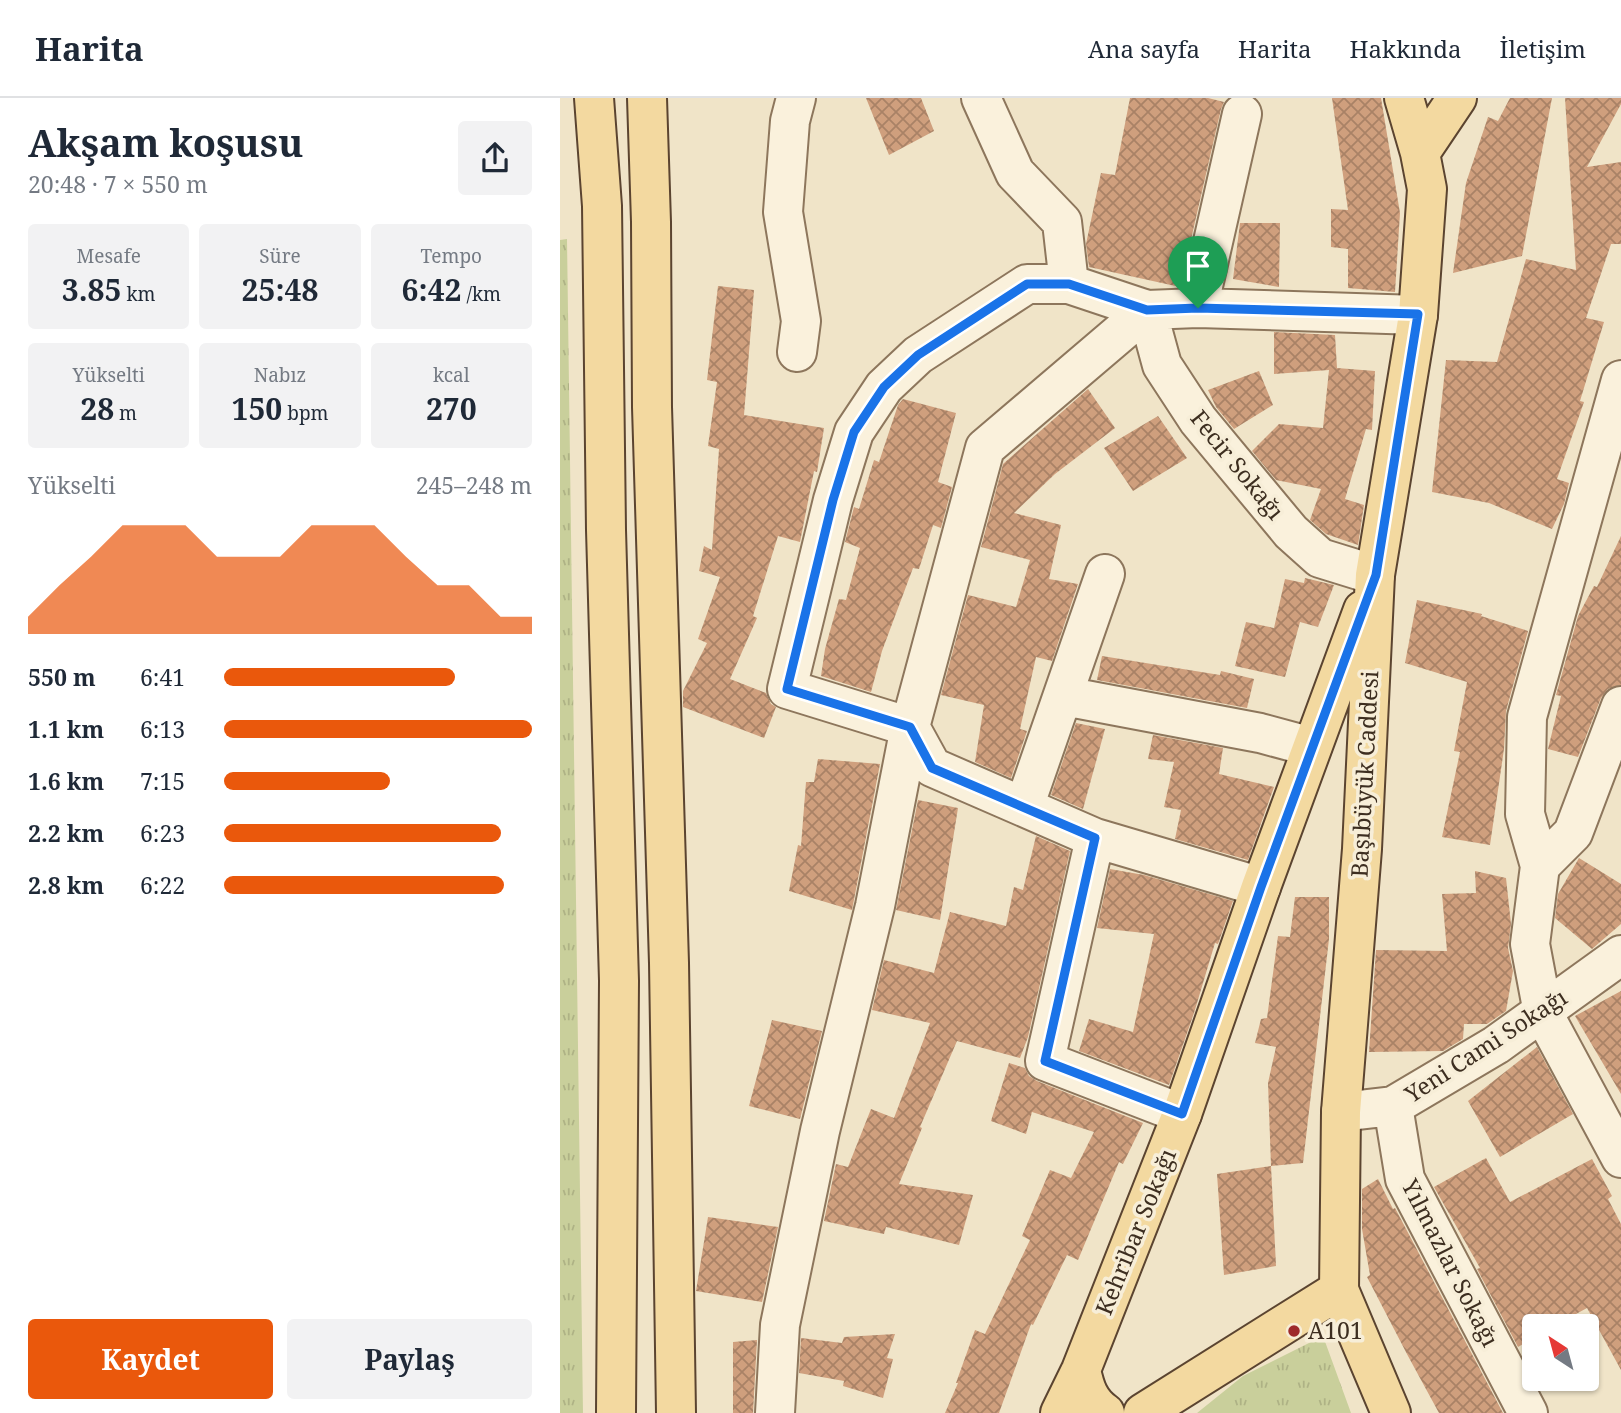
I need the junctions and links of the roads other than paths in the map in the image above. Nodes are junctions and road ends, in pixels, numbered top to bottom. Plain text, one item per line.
1 (594, 98) edge
2 (647, 98) edge
3 (796, 98) edge
4 (981, 98) edge
5 (1404, 98) edge
6 (1457, 98) edge
7 (1242, 114) dead end
8 (1420, 153) junction
9 (1069, 284) junction
10 (1198, 308) junction
11 (1147, 310) junction
12 (1418, 314) junction
13 (797, 352) dead end
14 (1621, 380) edge
15 (1105, 574) dead end
16 (1376, 575) junction
17 (1064, 696) junction
18 (1621, 706) edge
19 (910, 727) junction
20 (1312, 747) junction
21 (1024, 807) junction
22 (1095, 838) junction
23 (1540, 866) junction
24 (1261, 887) junction
25 (1621, 955) edge
26 (1543, 1013) junction
27 (1393, 1107) junction
28 (1341, 1112) junction
29 (1182, 1114) junction
30 (1621, 1158) edge
31 (1339, 1290) junction
32 (1081, 1370) junction
33 (615, 1413) edge
34 (676, 1413) edge
35 (775, 1413) edge
36 (1060, 1413) edge
37 (1105, 1413) edge
38 (1143, 1413) edge
39 (1391, 1413) edge
40 (1528, 1413) edge

1 - 33 main road
2 - 34 main road
3 - 13 street
4 - 9 street
5 - 8 main road, Başıbüyük Caddesi
6 - 8 main road
7 - 10 street
8 - 12 main road, Başıbüyük Caddesi
9 - 11 street
9 - 19 street
10 - 11 street
10 - 12 street
11 - 16 street, Fecir Sokağı
11 - 19 street
12 - 16 main road, Başıbüyük Caddesi
14 - 23 street
15 - 17 street
16 - 20 main road, Kehribar Sokağı
16 - 28 main road, Başıbüyük Caddesi
17 - 20 street
17 - 21 street
18 - 23 street
19 - 21 street
19 - 35 street
20 - 24 main road, Kehribar Sokağı
21 - 22 street
22 - 24 street
22 - 29 street
23 - 26 street
24 - 29 main road, Kehribar Sokağı
25 - 26 street, Yeni Cami Sokağı
26 - 27 street, Yeni Cami Sokağı
26 - 30 street
27 - 28 street, Yeni Cami Sokağı
27 - 40 street, Yılmazlar Sokağı
28 - 31 main road, Başıbüyük Caddesi
29 - 32 main road, Kehribar Sokağı
31 - 38 main road
31 - 39 main road, Başıbüyük Caddesi
32 - 36 main road, Kehribar Sokağı
32 - 37 main road

